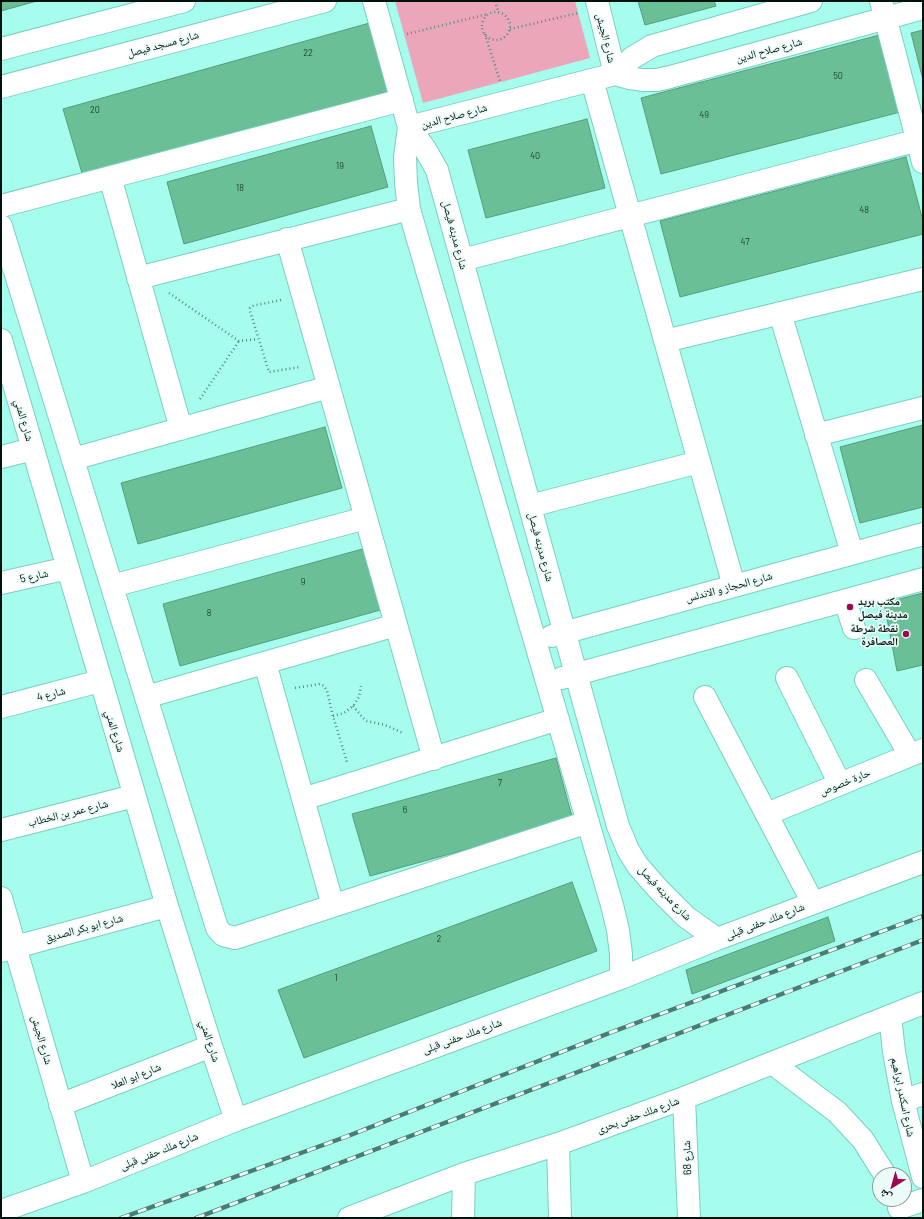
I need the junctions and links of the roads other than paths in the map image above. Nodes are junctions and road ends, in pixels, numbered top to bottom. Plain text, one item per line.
1 (184, 1) edge
2 (324, 1) edge
3 (374, 1) edge
4 (811, 1) edge
5 (598, 5) edge
6 (923, 8) edge
7 (754, 9) edge
8 (883, 10) edge
9 (1, 50) edge
10 (615, 74) junction
11 (592, 80) junction
12 (1, 87) edge
13 (402, 100) junction
14 (409, 127) junction
15 (920, 140) edge
16 (923, 162) edge
17 (110, 177) junction
18 (1, 206) edge
19 (409, 209) junction
20 (630, 216) junction
21 (1, 226) edge
22 (287, 240) junction
23 (462, 260) junction
24 (141, 277) junction
25 (923, 279) edge
26 (780, 313) junction
27 (1, 340) edge
28 (665, 341) junction
29 (329, 387) junction
30 (923, 408) edge
31 (181, 429) junction
32 (816, 435) junction
33 (33, 449) junction
34 (1, 457) edge
35 (73, 459) junction
36 (699, 462) junction
37 (530, 506) junction
38 (366, 518) junction
39 (923, 534) edge
40 (852, 553) junction
41 (68, 568) junction
42 (923, 579) edge
43 (1, 583) edge
44 (112, 586) junction
45 (734, 586) junction
46 (845, 601) junction
47 (396, 625) junction
48 (854, 628) dead end
49 (565, 632) junction
50 (535, 640) junction
51 (264, 663) junction
52 (576, 674) junction
53 (788, 678) dead end
54 (866, 680) dead end
55 (100, 681) junction
56 (547, 682) junction
57 (146, 697) junction
58 (705, 697) dead end
59 (1, 707) edge
60 (558, 720) junction
61 (432, 752) junction
62 (916, 752) edge
63 (840, 784) junction
64 (134, 796) junction
65 (303, 800) junction
66 (767, 814) junction
67 (588, 822) junction
68 (1, 830) edge
69 (923, 862) edge
70 (1, 898) edge
71 (813, 903) junction
72 (167, 906) junction
73 (333, 906) junction
74 (717, 939) junction
75 (8, 949) edge
76 (621, 978) junction
77 (923, 1003) edge
78 (890, 1016) junction
79 (211, 1046) junction
80 (772, 1063) junction
81 (913, 1097) edge
82 (684, 1098) junction
83 (60, 1105) junction
84 (236, 1120) junction
85 (558, 1144) junction
86 (880, 1167) edge
87 (464, 1174) junction
88 (923, 1177) edge
89 (83, 1182) junction
90 (923, 1200) edge
91 (898, 1208) edge
92 (1, 1211) edge
93 (349, 1218) edge
94 (463, 1218) edge
95 (560, 1218) edge
96 (689, 1218) edge

1 - 9 street
2 - 12 street, شارع مسجد فيصل
3 - 13 street, شارع مدينه فيصل
4 - 7 street, شارع صلاح الدين
5 - 10 street, شارع الجيش
6 - 8 street, شارع صلاح الدين
7 - 10 street, شارع صلاح الدين
8 - 10 street, شارع صلاح الدين
8 - 15 street
10 - 11 street, شارع صلاح الدين
11 - 14 street, شارع صلاح الدين
11 - 20 street
13 - 14 street, شارع مدينه فيصل
13 - 17 street
14 - 19 street, شارع مدينه فيصل
14 - 23 street, شارع مدينه فيصل
15 - 16 street
15 - 20 street
17 - 18 street
17 - 24 street
19 - 22 street
19 - 50 street, شارع مدينه فيصل
20 - 23 street
20 - 28 street
21 - 35 street
22 - 24 street
22 - 29 street
23 - 37 street, شارع مدينه فيصل
24 - 31 street
25 - 26 street
26 - 28 street
26 - 32 street
27 - 33 street, شارع المني
28 - 36 street
29 - 31 street
29 - 38 street
30 - 32 street
31 - 35 street
32 - 40 street
33 - 34 street
33 - 41 street, شارع المني
35 - 44 street
36 - 37 street
36 - 45 street
37 - 49 street, شارع مدينه فيصل
38 - 44 street
38 - 47 street
39 - 40 street, شارع الحجاز و الاندلس
40 - 45 street, شارع الحجاز و الاندلس
41 - 43 street, شارع 5
41 - 55 street, شارع المني
42 - 46 street
44 - 57 street
45 - 49 street, شارع الحجاز و الاندلس
46 - 48 street
46 - 52 street
47 - 51 street
47 - 61 street
49 - 50 street, شارع الحجاز و الاندلس
49 - 52 street, شارع مدينه فيصل
50 - 56 street, شارع مدينه فيصل
51 - 57 street
51 - 65 street
52 - 56 street
52 - 74 street, شارع مدينه فيصل
53 - 63 street
54 - 62 street
55 - 59 street, شارع 4
55 - 64 street, شارع المني
56 - 60 street, شارع مدينه فيصل
57 - 73 street
58 - 66 street
60 - 61 street
60 - 67 street, شارع مدينه فيصل
61 - 65 street
62 - 63 street, حارة خصوص
63 - 66 street, حارة خصوص
64 - 68 street, شارع عمر بن الخطاب
64 - 72 street, شارع المني
65 - 73 street
66 - 71 street
67 - 73 street
67 - 76 street, شارع مدينه فيصل
69 - 71 street, شارع ملك حفنى قبلى
70 - 75 street, شارع الجيش
71 - 74 street, شارع ملك حفنى قبلى
72 - 75 street, شارع ابو بكر الصديق
72 - 79 street, شارع المني
74 - 76 street, شارع ملك حفنى قبلى
75 - 83 street, شارع الجيش
76 - 84 street, شارع ملك حفنى قبلى
77 - 78 street, شارع ملك حفنى بحرى
78 - 80 street, شارع ملك حفنى بحرى
78 - 81 street, شارع اسكندر ابراهيم
79 - 83 street, شارع ابو العلا
79 - 84 street, شارع المني
80 - 82 street, شارع ملك حفنى بحرى
80 - 86 street
81 - 88 street, شارع اسكندر ابراهيم
82 - 85 street, شارع ملك حفنى بحرى
82 - 96 street, شارع 68
83 - 89 street, شارع الجيش
84 - 89 street, شارع ملك حفنى قبلى
85 - 87 street, شارع ملك حفنى بحرى
85 - 95 street
87 - 93 street, شارع ملك حفنى بحرى
87 - 94 street
89 - 92 street, شارع ملك حفنى قبلى
90 - 91 street

